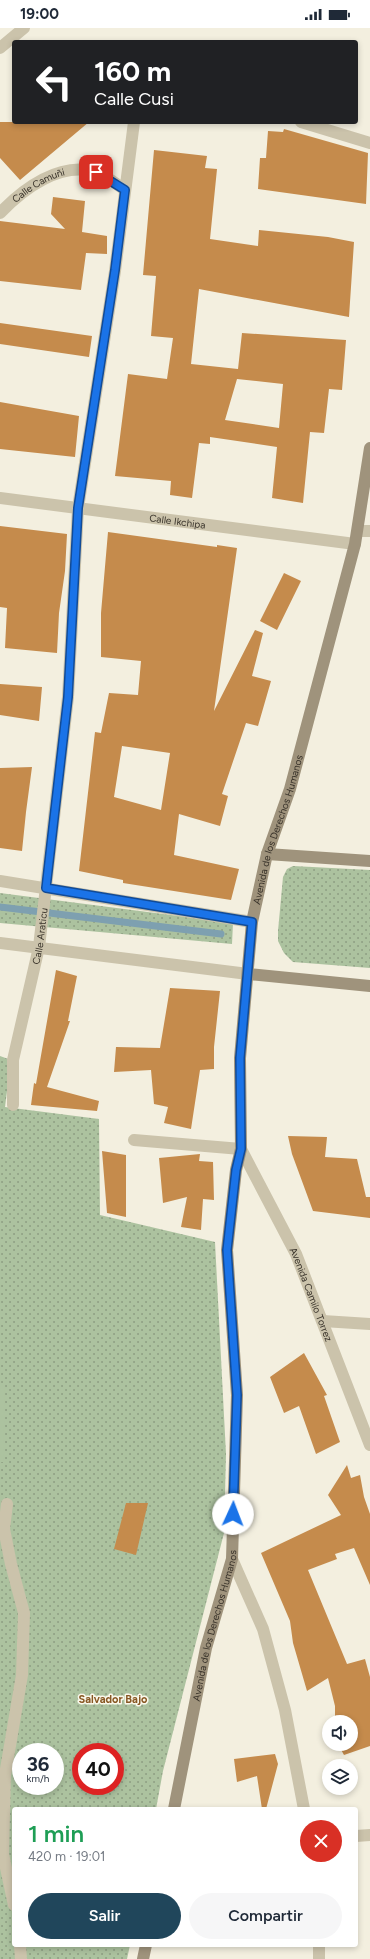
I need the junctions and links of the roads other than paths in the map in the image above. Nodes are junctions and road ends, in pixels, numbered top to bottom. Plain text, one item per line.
1 (24, 28) edge
2 (0, 48) edge
3 (134, 124) edge
4 (308, 124) edge
5 (370, 143) edge
6 (125, 190) junction
7 (0, 213) edge
8 (370, 448) edge
9 (0, 498) edge
10 (78, 508) junction
11 (358, 531) junction
12 (370, 531) edge
13 (355, 544) junction
14 (267, 854) junction
15 (370, 861) edge
16 (0, 881) edge
17 (46, 888) junction
18 (252, 922) junction
19 (0, 943) edge
20 (39, 947) junction
21 (248, 974) junction
22 (370, 986) edge
23 (13, 1105) dead end
24 (134, 1140) dead end
25 (241, 1149) junction
26 (323, 1321) junction
27 (370, 1324) edge
28 (370, 1445) edge
29 (7, 1504) dead end
30 (232, 1559) junction
31 (174, 1807) edge
32 (304, 1807) edge
33 (370, 1835) edge
34 (358, 1836) edge
35 (12, 1896) edge
36 (20, 1947) edge
37 (146, 1947) edge
38 (319, 1947) edge
39 (21, 1959) edge
40 (143, 1959) edge
41 (319, 1959) edge

1 - 2 street
3 - 6 street, Calle Araticu
4 - 5 street
6 - 7 street, Calle Camuñi
6 - 10 street, Calle Araticu
8 - 11 street, Avenida de los Derechos Humanos
9 - 10 street, Calle Ikchipa
10 - 13 street, Calle Ikchipa
10 - 17 street, Calle Araticu
11 - 12 street
11 - 13 street, Avenida de los Derechos Humanos
13 - 14 street, Avenida de los Derechos Humanos
14 - 15 street
14 - 18 street, Avenida de los Derechos Humanos
16 - 17 street
17 - 18 street
17 - 20 street, Calle Araticu
18 - 21 street, Avenida de los Derechos Humanos
19 - 20 street
20 - 21 street
20 - 23 street, Calle Araticu
21 - 22 street
21 - 25 street, Avenida de los Derechos Humanos
24 - 25 street
25 - 26 street, Avenida Camilo Torrez
25 - 30 street, Avenida de los Derechos Humanos
26 - 27 street
26 - 28 street, Avenida Camilo Torrez
29 - 35 street
30 - 31 street, Avenida de los Derechos Humanos
30 - 32 street
33 - 34 street
36 - 39 street
37 - 40 street
38 - 41 street

